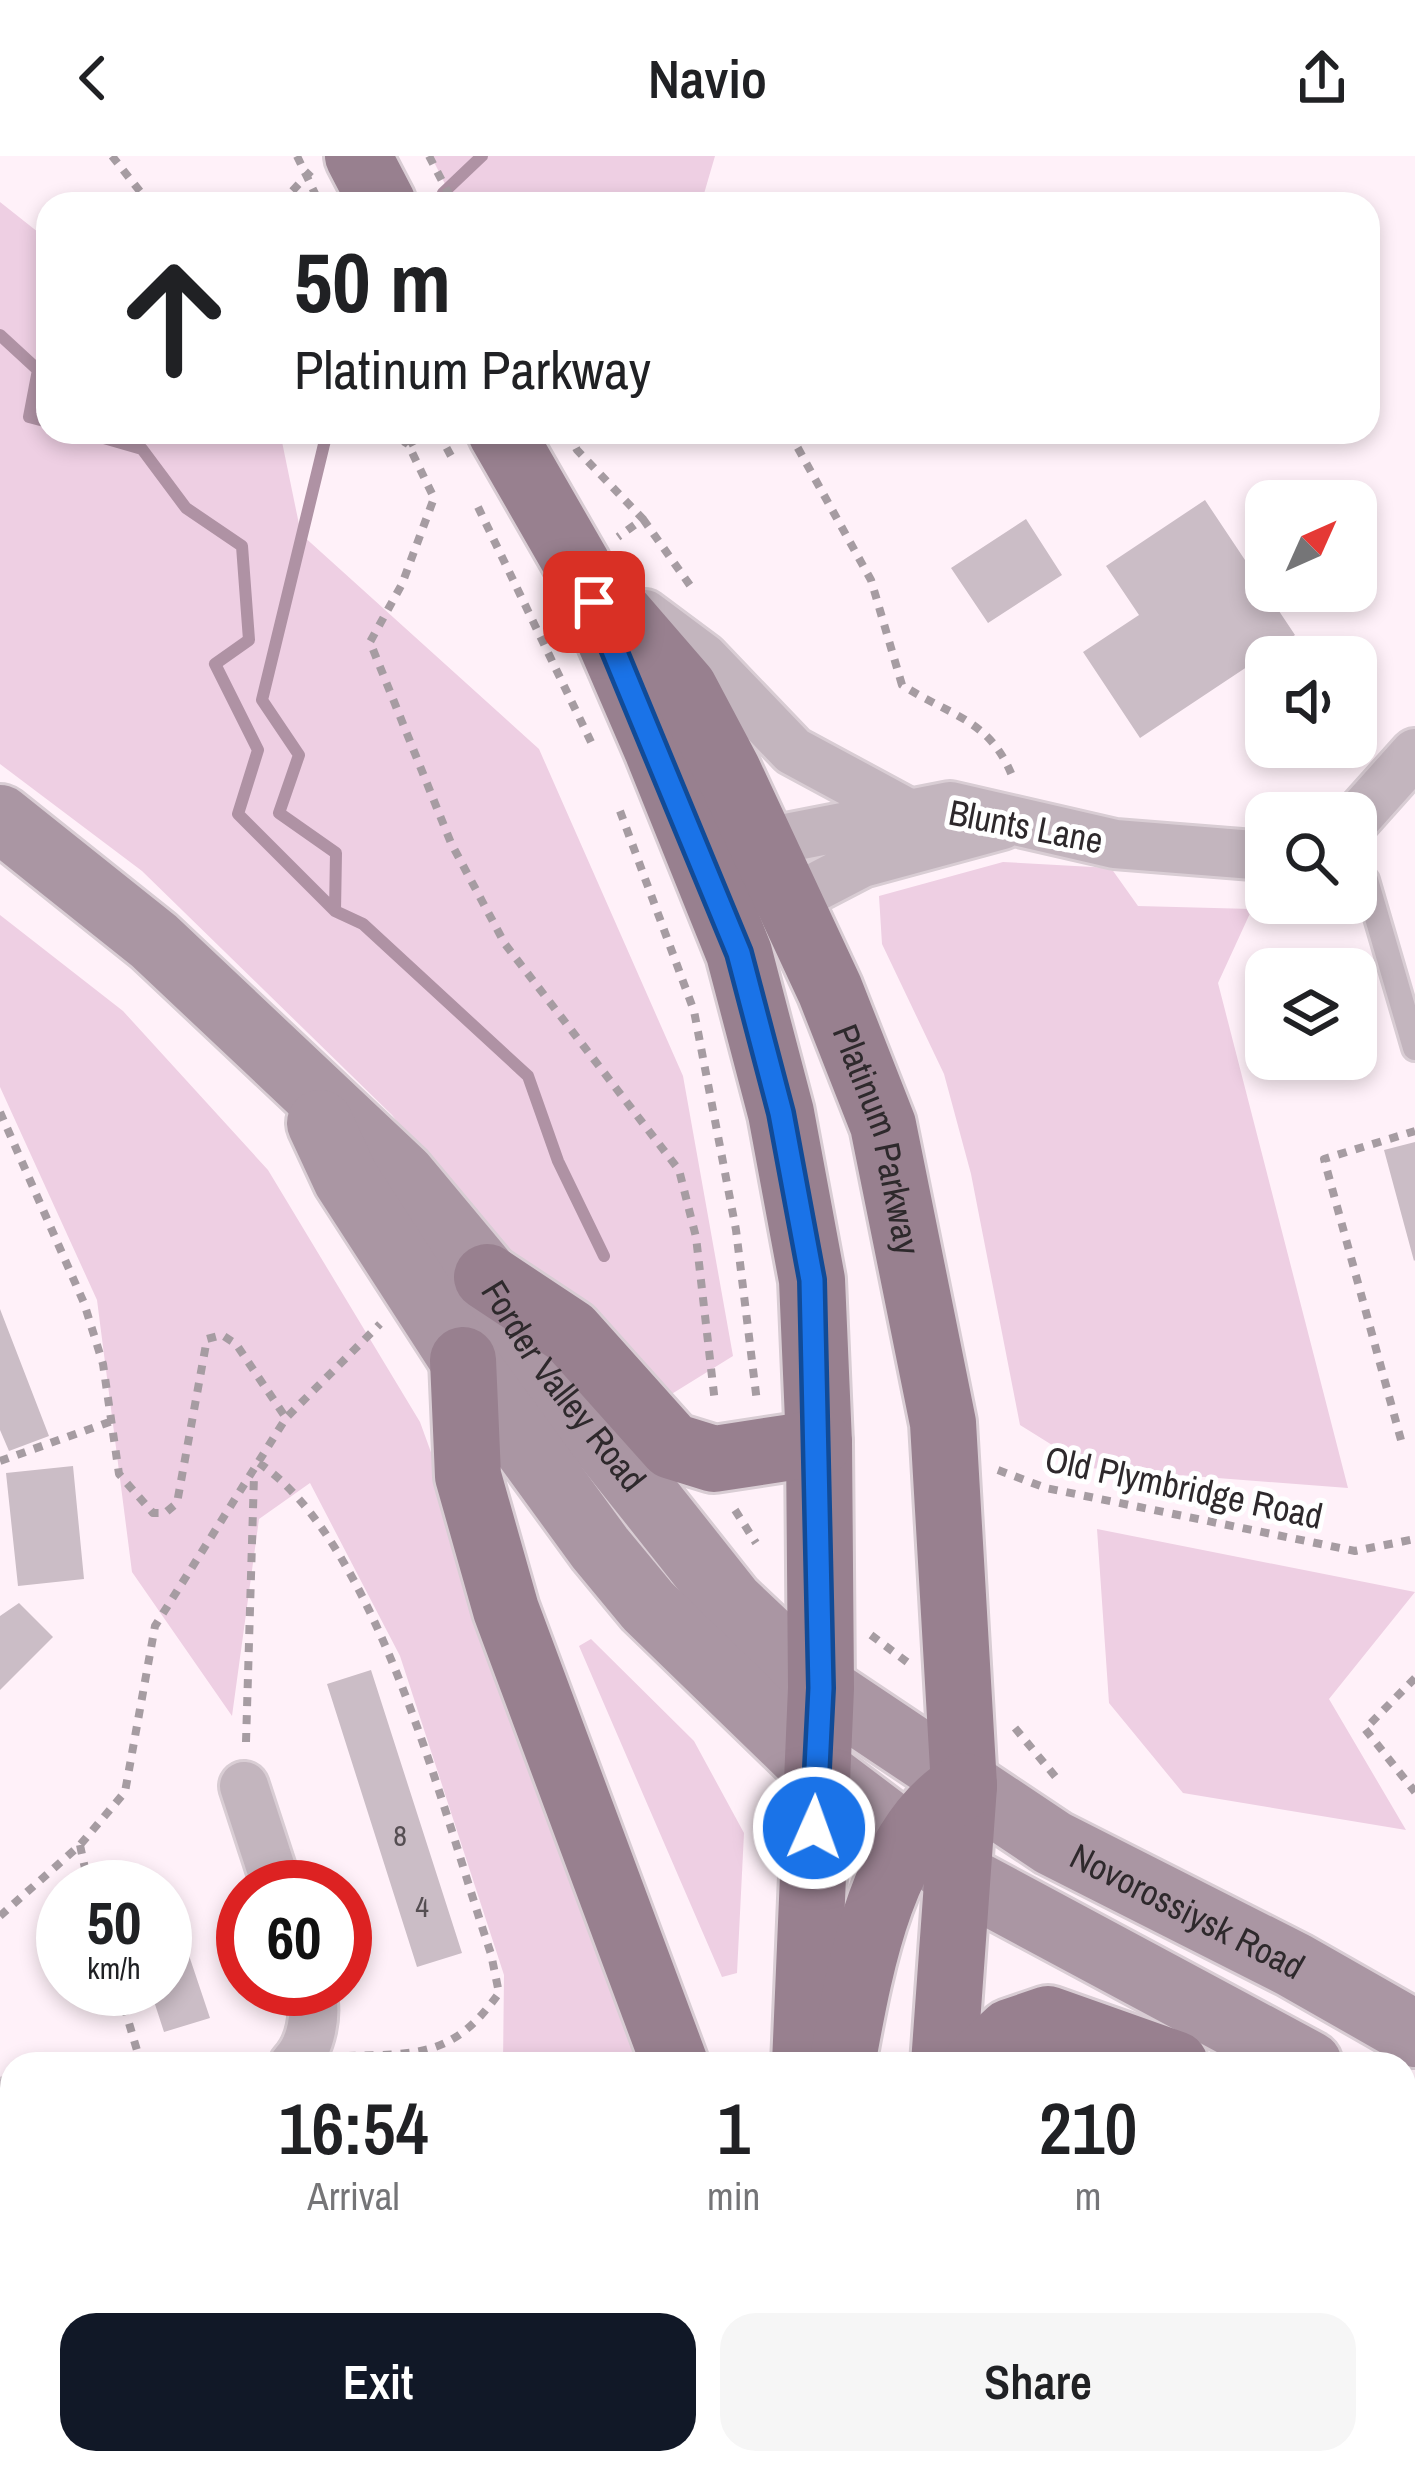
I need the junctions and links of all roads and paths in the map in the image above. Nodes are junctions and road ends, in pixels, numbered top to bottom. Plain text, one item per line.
1 (112, 156) edge
2 (297, 156) edge
3 (326, 156) edge
4 (358, 156) edge
5 (429, 156) edge
6 (140, 192) edge
7 (292, 192) edge
8 (314, 192) edge
9 (376, 192) edge
10 (448, 192) edge
11 (408, 444) edge
12 (502, 444) edge
13 (796, 444) edge
14 (508, 504) junction
15 (578, 566) junction
16 (593, 747) dead end
17 (1415, 753) edge
18 (612, 789) dead end
19 (1377, 796) edge
20 (906, 812) junction
21 (0, 818) edge
22 (1025, 822) junction
23 (761, 842) junction
24 (1245, 854) edge
25 (787, 902) junction
26 (1377, 918) edge
27 (739, 953) junction
28 (1415, 1048) edge
29 (304, 1087) junction
30 (0, 1112) edge
31 (1415, 1131) edge
32 (411, 1276) junction
33 (488, 1277) junction
34 (463, 1360) junction
35 (286, 1418) junction
36 (112, 1421) junction
37 (766, 1439) junction
38 (1401, 1440) dead end
39 (943, 1460) junction
40 (0, 1461) edge
41 (260, 1463) junction
42 (254, 1473) junction
43 (1415, 1540) edge
44 (1415, 1678) edge
45 (821, 1688) junction
46 (1014, 1727) dead end
47 (816, 1769) junction
48 (244, 1786) joint
49 (964, 1786) junction
50 (1064, 1786) dead end
51 (1415, 1792) edge
52 (80, 1845) junction
53 (932, 1857) junction
54 (83, 1860) edge
55 (268, 1860) edge
56 (0, 1916) edge
57 (127, 2016) edge
58 (309, 2016) edge
59 (1415, 2034) edge
60 (137, 2052) edge
61 (305, 2052) edge
62 (421, 2052) edge
63 (671, 2052) edge
64 (806, 2052) edge
65 (844, 2052) edge
66 (943, 2052) edge
67 (989, 2052) edge
68 (1141, 2052) edge
69 (1287, 2052) edge

1 - 6 path
2 - 8 path, bridge
3 - 7 path
4 - 9 main road
5 - 10 path
11 - 37 path
12 - 14 main road, Platinum Parkway
13 - 22 path
14 - 15 main road, Platinum Parkway
14 - 16 path
15 - 20 street
15 - 23 main road, Platinum Parkway
15 - 27 main road, Platinum Parkway
17 - 19 street
18 - 37 path
20 - 22 street, Blunts Lane
20 - 23 street, Blunts Lane
21 - 29 main road, Forder Valley Road
22 - 24 street, Blunts Lane
22 - 25 street
23 - 25 main road, Platinum Parkway
23 - 27 street
25 - 39 main road, Platinum Parkway
26 - 28 lane
27 - 37 main road, Platinum Parkway
29 - 32 main road, Forder Valley Road
29 - 33 main road, Forder Valley Road
30 - 36 path
31 - 38 path
32 - 34 main road, Forder Valley Road
32 - 35 path
33 - 37 main road
33 - 45 main road, Forder Valley Road
34 - 47 main road, Forder Valley Road
34 - 63 main road
35 - 36 path
35 - 41 path
36 - 40 path
37 - 45 main road, Platinum Parkway
39 - 43 path, Old Plymbridge Road
39 - 49 main road, Platinum Parkway
41 - 42 path
41 - 62 path
42 - 48 path
42 - 52 path
44 - 51 path
45 - 47 main road
45 - 49 main road, Forder Valley Road
46 - 50 path
47 - 53 main road, Novorossiysk Road
47 - 64 main road
48 - 55 street
49 - 53 main road
49 - 59 main road, Novorossiysk Road
52 - 54 path
52 - 56 path
53 - 65 main road
53 - 66 main road
53 - 69 main road, Novorossiysk Road
57 - 60 path
58 - 61 street
67 - 68 main road

